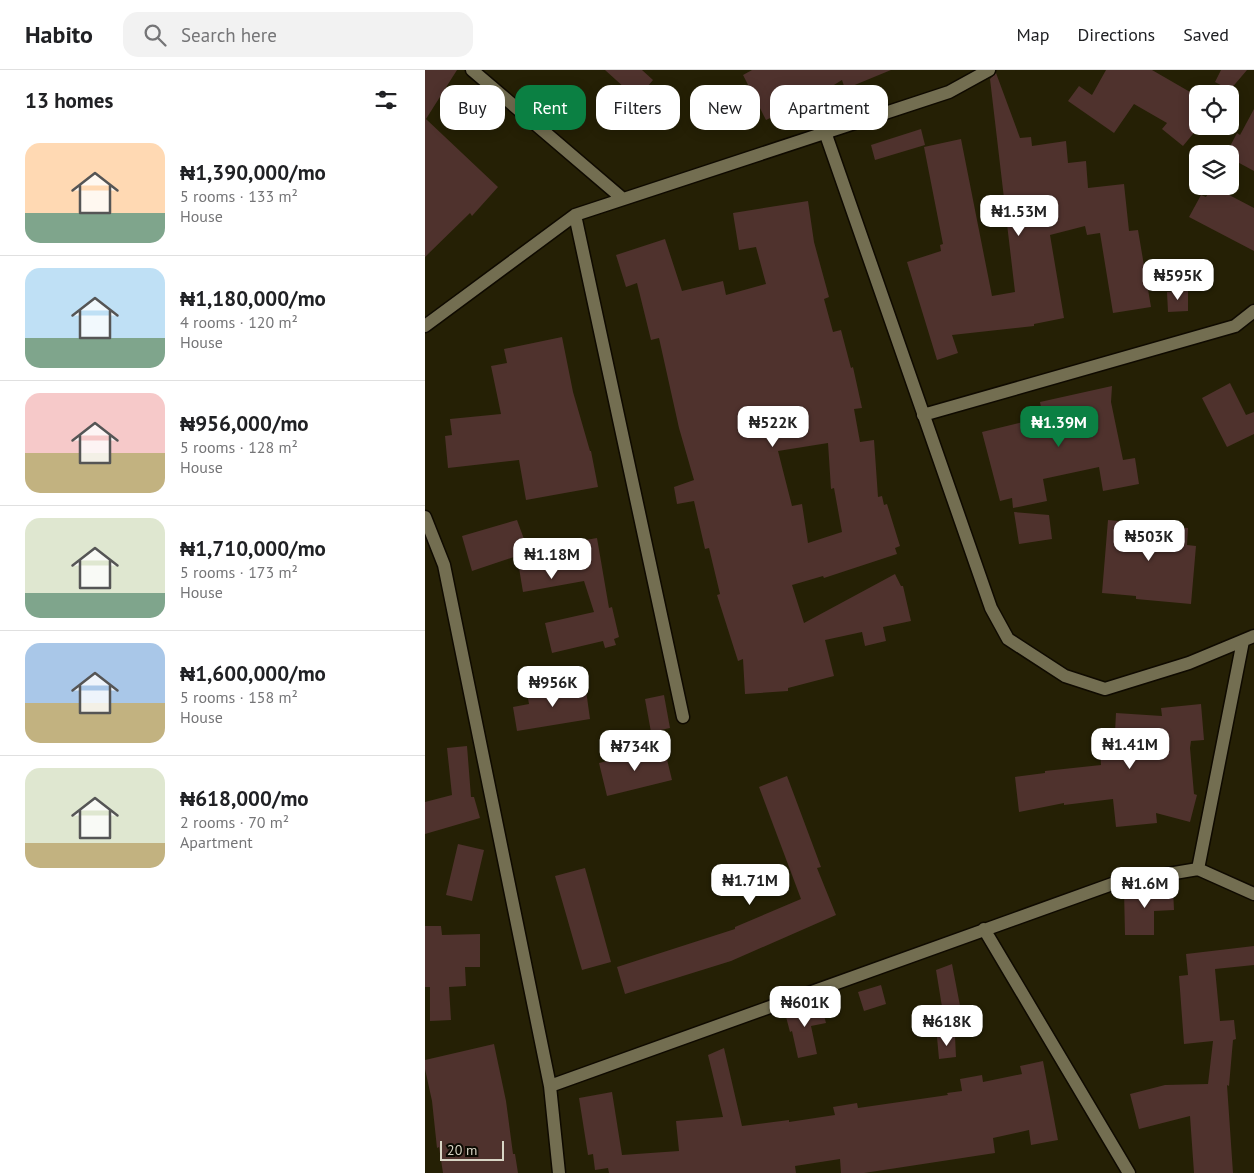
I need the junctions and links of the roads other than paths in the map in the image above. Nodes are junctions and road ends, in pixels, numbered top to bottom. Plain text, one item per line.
1 (472, 70) edge
2 (989, 70) edge
3 (825, 132) junction
4 (623, 199) junction
5 (575, 215) junction
6 (1254, 311) edge
7 (425, 326) edge
8 (923, 415) junction
9 (425, 517) edge
10 (1249, 638) edge
11 (683, 717) dead end
12 (1198, 869) junction
13 (1254, 894) edge
14 (985, 929) junction
15 (550, 1086) junction
16 (559, 1173) edge
17 (1129, 1173) edge

1 - 4 street
2 - 3 street
3 - 4 street
3 - 8 street
4 - 5 street
5 - 7 street
5 - 11 street
6 - 8 street
8 - 10 street
9 - 15 street
10 - 12 street
12 - 13 street
12 - 14 street
14 - 15 street
14 - 17 street
15 - 16 street

